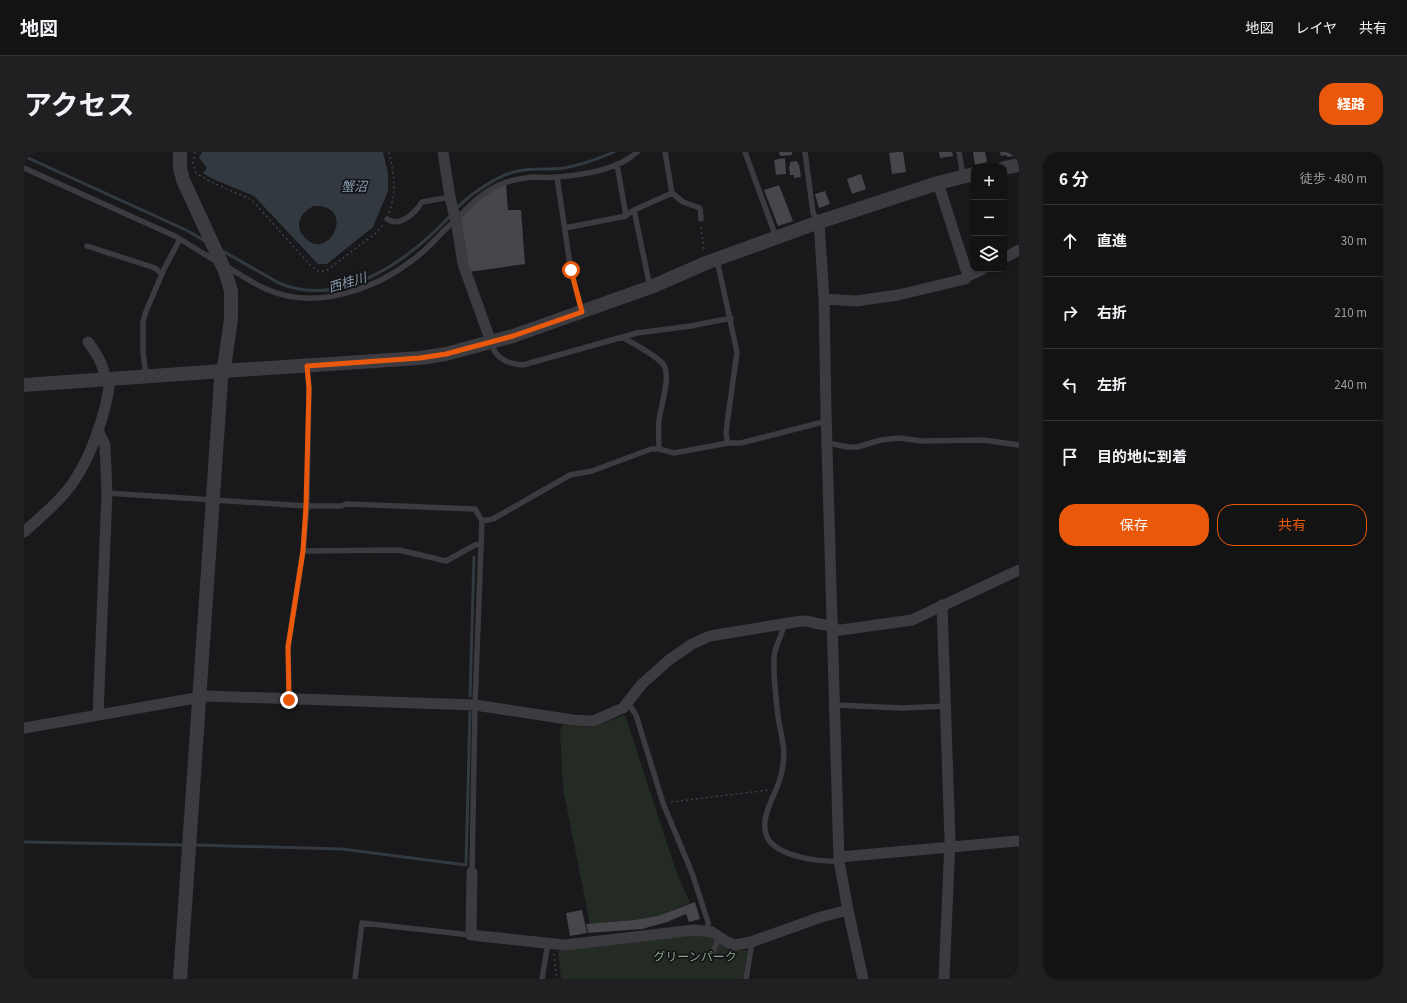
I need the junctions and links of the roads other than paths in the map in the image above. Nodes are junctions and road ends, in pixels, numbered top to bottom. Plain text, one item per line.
1 (180, 152) edge
2 (443, 152) edge
3 (637, 152) edge
4 (665, 152) edge
5 (745, 152) edge
6 (805, 152) edge
7 (959, 152) edge
8 (617, 164) junction
9 (1019, 165) edge
10 (1007, 167) edge
11 (24, 168) edge
12 (969, 175) edge
13 (557, 177) junction
14 (938, 183) junction
15 (672, 193) junction
16 (451, 199) junction
17 (634, 210) junction
18 (626, 216) junction
19 (386, 219) road end
20 (455, 219) junction
21 (701, 219) road end
22 (818, 222) junction
23 (565, 228) junction
24 (776, 238) junction
25 (180, 239) junction
26 (87, 246) dead end
27 (1019, 250) edge
28 (1007, 256) edge
29 (711, 258) junction
30 (221, 262) junction
31 (976, 272) edge
32 (162, 274) junction
33 (968, 276) junction
34 (650, 287) junction
35 (824, 299) junction
36 (582, 312) junction
37 (731, 318) junction
38 (622, 337) junction
39 (88, 342) dead end
40 (491, 342) junction
41 (307, 366) junction
42 (223, 370) junction
43 (146, 376) junction
44 (108, 379) junction
45 (24, 385) edge
46 (827, 421) junction
47 (98, 430) junction
48 (728, 443) junction
49 (828, 443) junction
50 (1019, 444) edge
51 (659, 449) junction
52 (107, 493) junction
53 (213, 500) junction
54 (306, 506) junction
55 (482, 521) junction
56 (24, 532) edge
57 (481, 544) junction
58 (303, 551) junction
59 (1019, 570) edge
60 (942, 605) junction
61 (784, 623) junction
62 (833, 627) junction
63 (199, 698) junction
64 (289, 700) junction
65 (628, 703) junction
66 (475, 705) junction
67 (835, 705) junction
68 (946, 706) junction
69 (98, 715) junction
70 (24, 728) edge
71 (1019, 841) edge
72 (950, 847) junction
73 (839, 859) junction
74 (472, 872) joint
75 (848, 910) junction
76 (708, 931) junction
77 (471, 935) junction
78 (719, 937) junction
79 (751, 942) junction
80 (552, 944) junction
81 (713, 952) dead end
82 (180, 979) edge
83 (355, 979) edge
84 (542, 979) edge
85 (746, 979) edge
86 (863, 979) edge
87 (944, 979) edge

1 - 30 street
2 - 16 street
3 - 8 lane
4 - 15 lane
5 - 24 lane
6 - 22 lane
7 - 12 lane
8 - 13 lane
8 - 18 lane
9 - 10 street
11 - 25 lane
12 - 14 street
13 - 20 lane
13 - 23 lane
14 - 22 street
14 - 33 street
15 - 17 lane
15 - 21 lane
16 - 19 lane
16 - 20 street
17 - 18 lane
17 - 34 lane
18 - 23 lane
20 - 30 lane
20 - 40 street
22 - 24 street
22 - 35 street
23 - 36 lane
24 - 29 street
25 - 30 lane
25 - 32 lane
26 - 32 lane
27 - 28 street
29 - 34 street
29 - 37 lane
30 - 42 street
31 - 33 street
32 - 43 lane
33 - 35 street
34 - 36 street
35 - 46 street
36 - 40 street
37 - 38 lane
37 - 48 lane
38 - 40 lane
38 - 51 lane
39 - 44 street
40 - 41 street
41 - 42 street
41 - 54 lane
42 - 43 street
42 - 53 street
43 - 44 street
44 - 45 street
44 - 47 street
46 - 48 lane
46 - 49 street
47 - 52 street
47 - 56 street
48 - 51 lane
49 - 50 lane
49 - 62 street
51 - 55 lane
52 - 53 lane
52 - 69 street
53 - 54 lane
53 - 63 street
54 - 55 lane
54 - 58 lane
55 - 57 lane
57 - 58 lane
57 - 66 lane
58 - 64 lane
59 - 60 street
60 - 62 street
60 - 68 street
61 - 62 street
61 - 65 street
61 - 73 lane
62 - 67 street
63 - 64 street
63 - 69 street
63 - 82 street
64 - 66 street
65 - 66 street
65 - 76 lane
66 - 74 lane
67 - 68 lane
67 - 73 street
68 - 72 street
69 - 70 street
71 - 72 street
72 - 73 street
72 - 87 street
73 - 75 street
74 - 77 street
75 - 79 street
75 - 86 street
76 - 78 street
76 - 80 street
77 - 80 street
77 - 83 lane
78 - 79 street
78 - 81 lane
79 - 85 lane
80 - 84 lane

